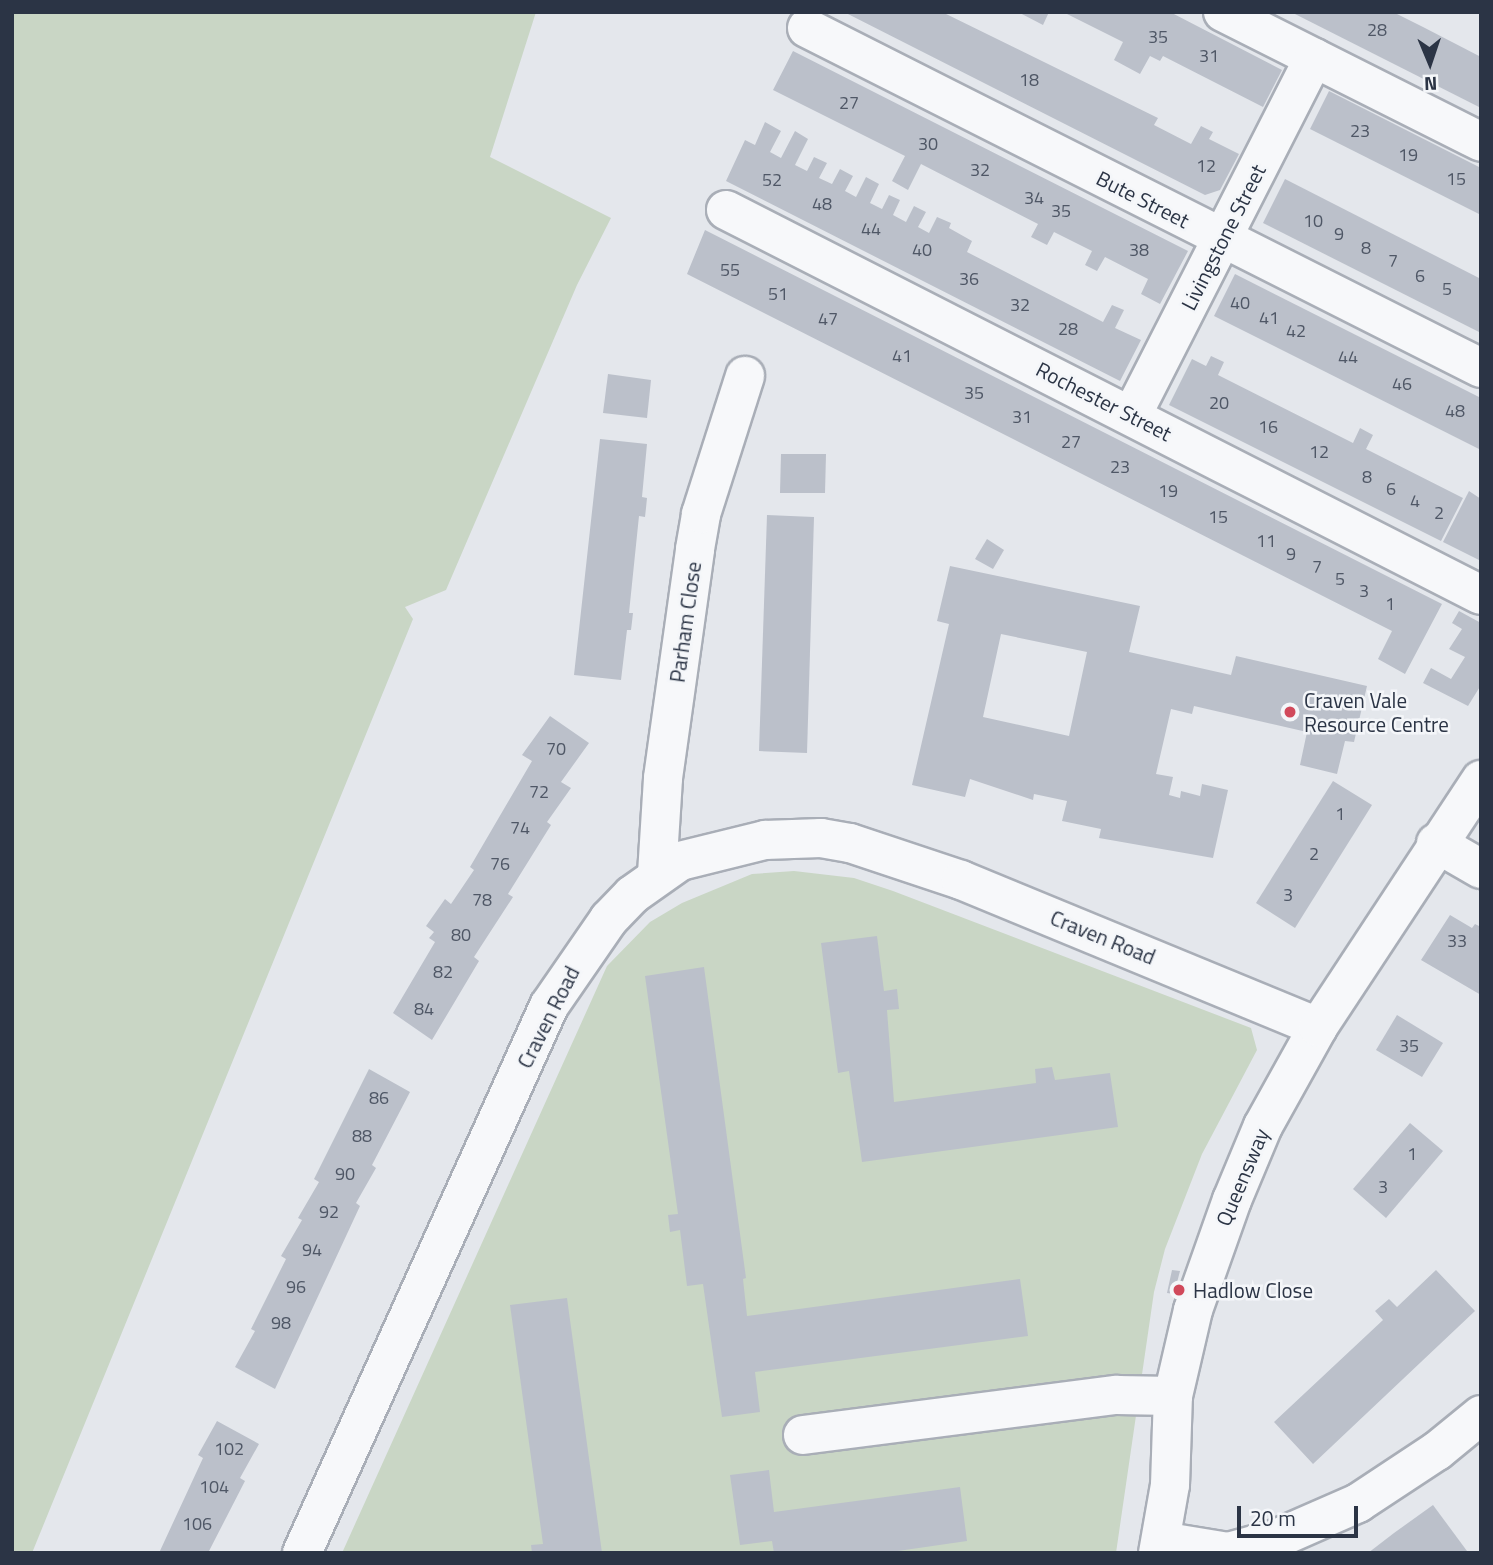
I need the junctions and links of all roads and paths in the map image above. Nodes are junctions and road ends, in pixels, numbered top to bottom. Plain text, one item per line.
1 (1223, 12) edge
2 (807, 28) dead end
3 (1314, 58) junction
4 (1481, 142) edge
5 (726, 210) dead end
6 (1222, 239) junction
7 (1481, 368) edge
8 (745, 376) dead end
9 (1132, 415) junction
10 (1481, 595) edge
11 (1481, 780) edge
12 (1436, 843) junction
13 (1481, 869) edge
14 (657, 874) junction
15 (1318, 1027) junction
16 (1173, 1396) junction
17 (1481, 1415) edge
18 (803, 1435) dead end
19 (1159, 1547) edge
20 (302, 1553) edge

1 - 3 street
2 - 6 street, Bute Street
3 - 4 street
3 - 6 street, Livingstone Street
5 - 9 street, Rochester Street
6 - 7 street, Bute Street
6 - 9 street, Livingstone Street
8 - 14 street, Parham Close
9 - 10 street, Rochester Street
11 - 12 street, Queensway
12 - 13 street
12 - 15 street, Queensway
14 - 15 street, Craven Road
14 - 20 street, Craven Road
15 - 16 street, Queensway
16 - 18 street
16 - 19 street, Queensway
17 - 19 street

